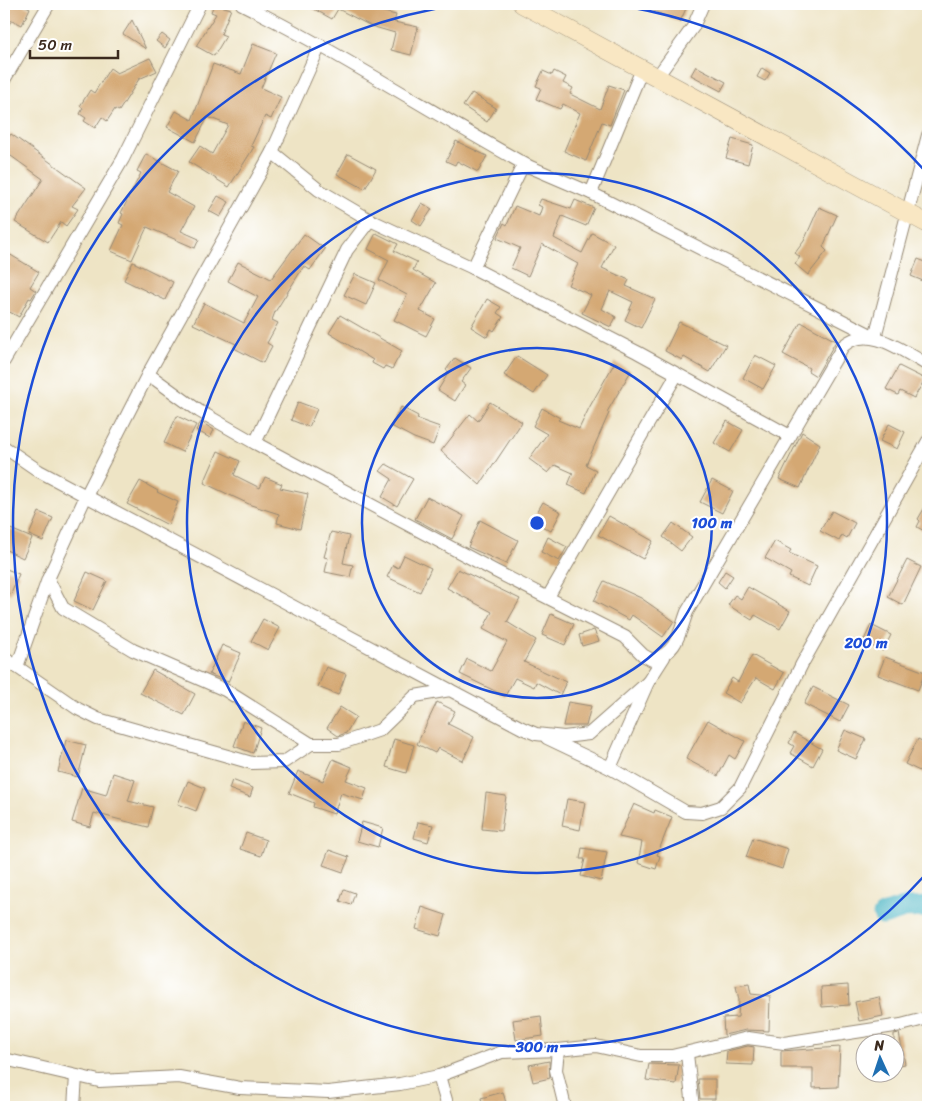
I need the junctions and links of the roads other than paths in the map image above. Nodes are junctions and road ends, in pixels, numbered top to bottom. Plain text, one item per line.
1 (49, 4) edge
2 (200, 4) edge
3 (242, 4) edge
4 (522, 4) edge
5 (703, 4) edge
6 (320, 45) junction
7 (650, 73) junction
8 (4, 80) edge
9 (928, 135) edge
10 (272, 152) junction
11 (528, 166) junction
12 (591, 193) junction
13 (909, 212) junction
14 (370, 220) junction
15 (928, 224) edge
16 (473, 268) junction
17 (875, 337) junction
18 (4, 361) edge
19 (928, 365) edge
20 (148, 374) junction
21 (677, 374) junction
22 (790, 436) junction
23 (928, 441) edge
24 (255, 443) junction
25 (4, 447) edge
26 (86, 496) junction
27 (48, 579) junction
28 (548, 598) junction
29 (664, 657) junction
30 (4, 658) edge
31 (17, 668) junction
32 (648, 682) junction
33 (450, 690) junction
34 (536, 734) junction
35 (311, 744) junction
36 (610, 768) junction
37 (928, 1018) edge
38 (558, 1050) junction
39 (687, 1054) junction
40 (4, 1059) edge
41 (76, 1076) junction
42 (439, 1076) junction
43 (74, 1107) edge
44 (448, 1107) edge
45 (565, 1107) edge
46 (693, 1107) edge

1 - 8 street
2 - 18 street
3 - 6 street
4 - 7 street
5 - 7 street
6 - 10 street
6 - 11 street
7 - 12 street
7 - 13 street
9 - 13 street
10 - 14 street
10 - 20 street
11 - 12 street
11 - 16 street
12 - 17 street
13 - 15 street
13 - 17 street
14 - 16 street
14 - 24 street
16 - 21 street
17 - 19 street
17 - 22 street
20 - 24 street
20 - 26 street
21 - 22 street
21 - 28 street
22 - 29 street
23 - 36 street
24 - 28 street
25 - 26 street
26 - 27 street
26 - 33 street
27 - 31 street
27 - 35 street
28 - 29 street
29 - 32 street
30 - 31 street
31 - 35 street
32 - 34 street
32 - 36 street
33 - 34 street
33 - 35 street
34 - 36 street
37 - 39 street
38 - 39 street
38 - 42 street
38 - 45 street
39 - 46 street
40 - 41 street
41 - 42 street
41 - 43 street
42 - 44 street

